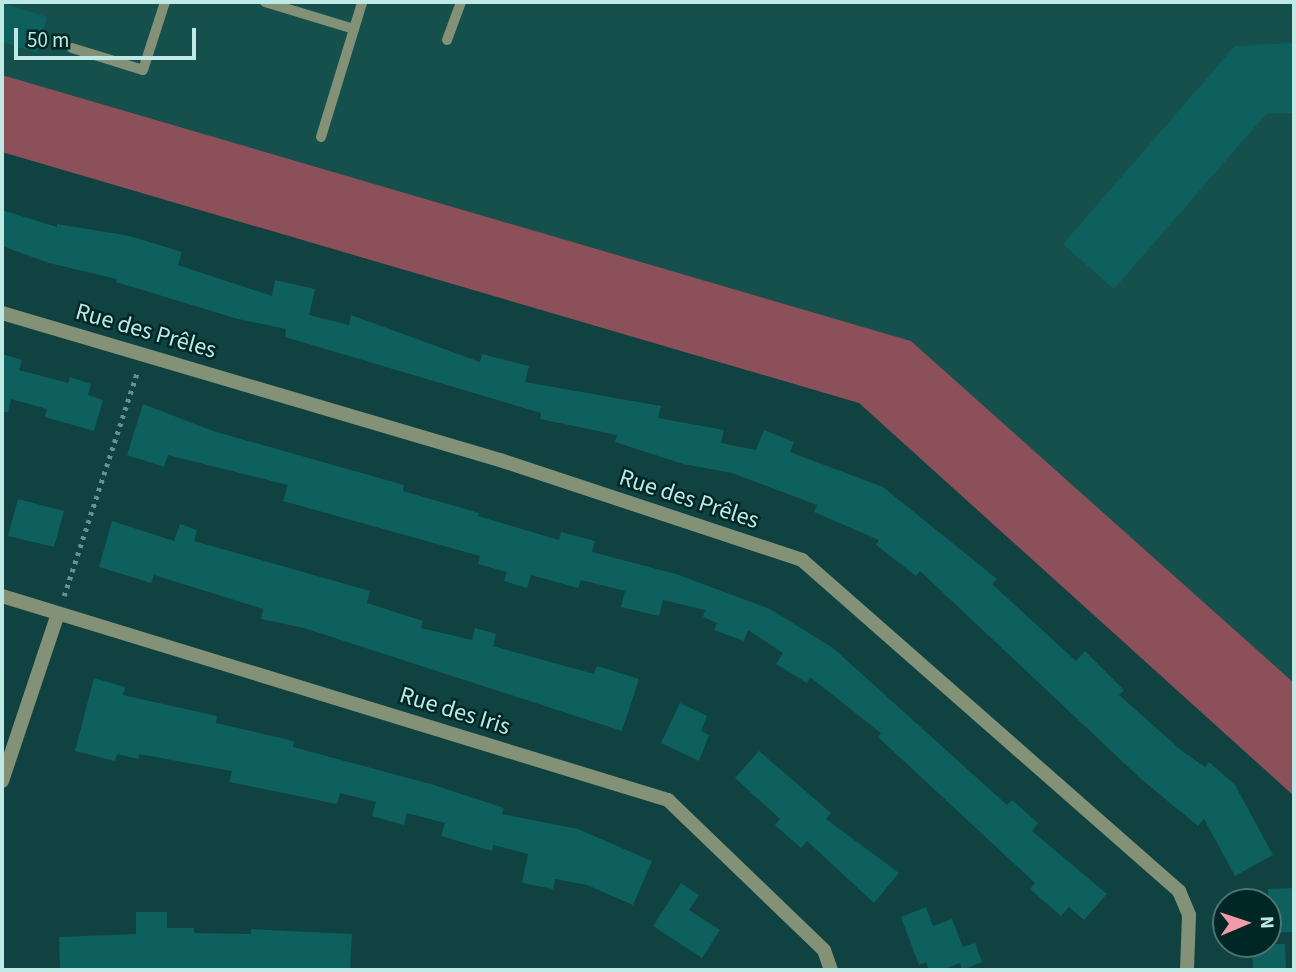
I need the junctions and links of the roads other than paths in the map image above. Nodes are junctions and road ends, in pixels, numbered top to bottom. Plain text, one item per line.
1 (165, 2) edge
2 (265, 2) edge
3 (362, 2) edge
4 (461, 2) edge
5 (354, 29) junction
6 (447, 40) dead end
7 (72, 48) dead end
8 (321, 137) dead end
9 (2, 313) edge
10 (2, 596) edge
11 (58, 614) junction
12 (2, 780) edge
13 (831, 970) edge
14 (1187, 970) edge

1 - 7 lane
2 - 5 lane
3 - 5 lane
4 - 6 lane
5 - 8 lane
9 - 14 street, Rue des Prêles
10 - 11 street, Rue des Iris
11 - 12 street
11 - 13 street, Rue des Iris

